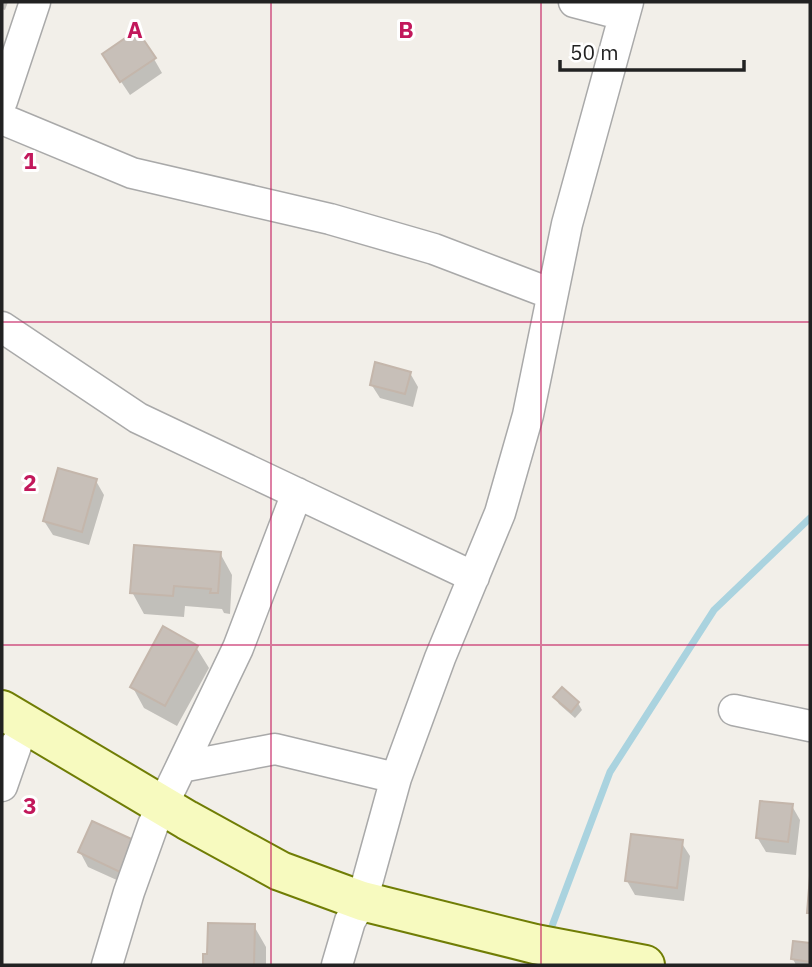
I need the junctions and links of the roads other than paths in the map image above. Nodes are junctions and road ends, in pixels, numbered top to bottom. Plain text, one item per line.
1 (35, 2) edge
2 (574, 2) edge
3 (626, 9) edge
4 (2, 101) edge
5 (2, 119) edge
6 (552, 294) junction
7 (2, 327) edge
8 (297, 493) junction
9 (474, 577) junction
10 (734, 710) dead end
11 (810, 726) edge
12 (7, 729) edge
13 (181, 767) junction
14 (396, 778) junction
15 (2, 786) edge
16 (158, 815) junction
17 (356, 911) junction
18 (107, 965) edge
19 (337, 965) edge
20 (516, 965) edge
21 (645, 965) edge

1 - 4 street
2 - 3 street
3 - 6 street
5 - 6 street
6 - 9 street
7 - 8 street
8 - 9 street
8 - 13 street
9 - 14 street
10 - 11 street
12 - 15 street
12 - 16 main road
13 - 14 street
13 - 16 street
14 - 17 street
16 - 17 main road
16 - 18 street
17 - 19 street
17 - 20 main road
17 - 21 main road

